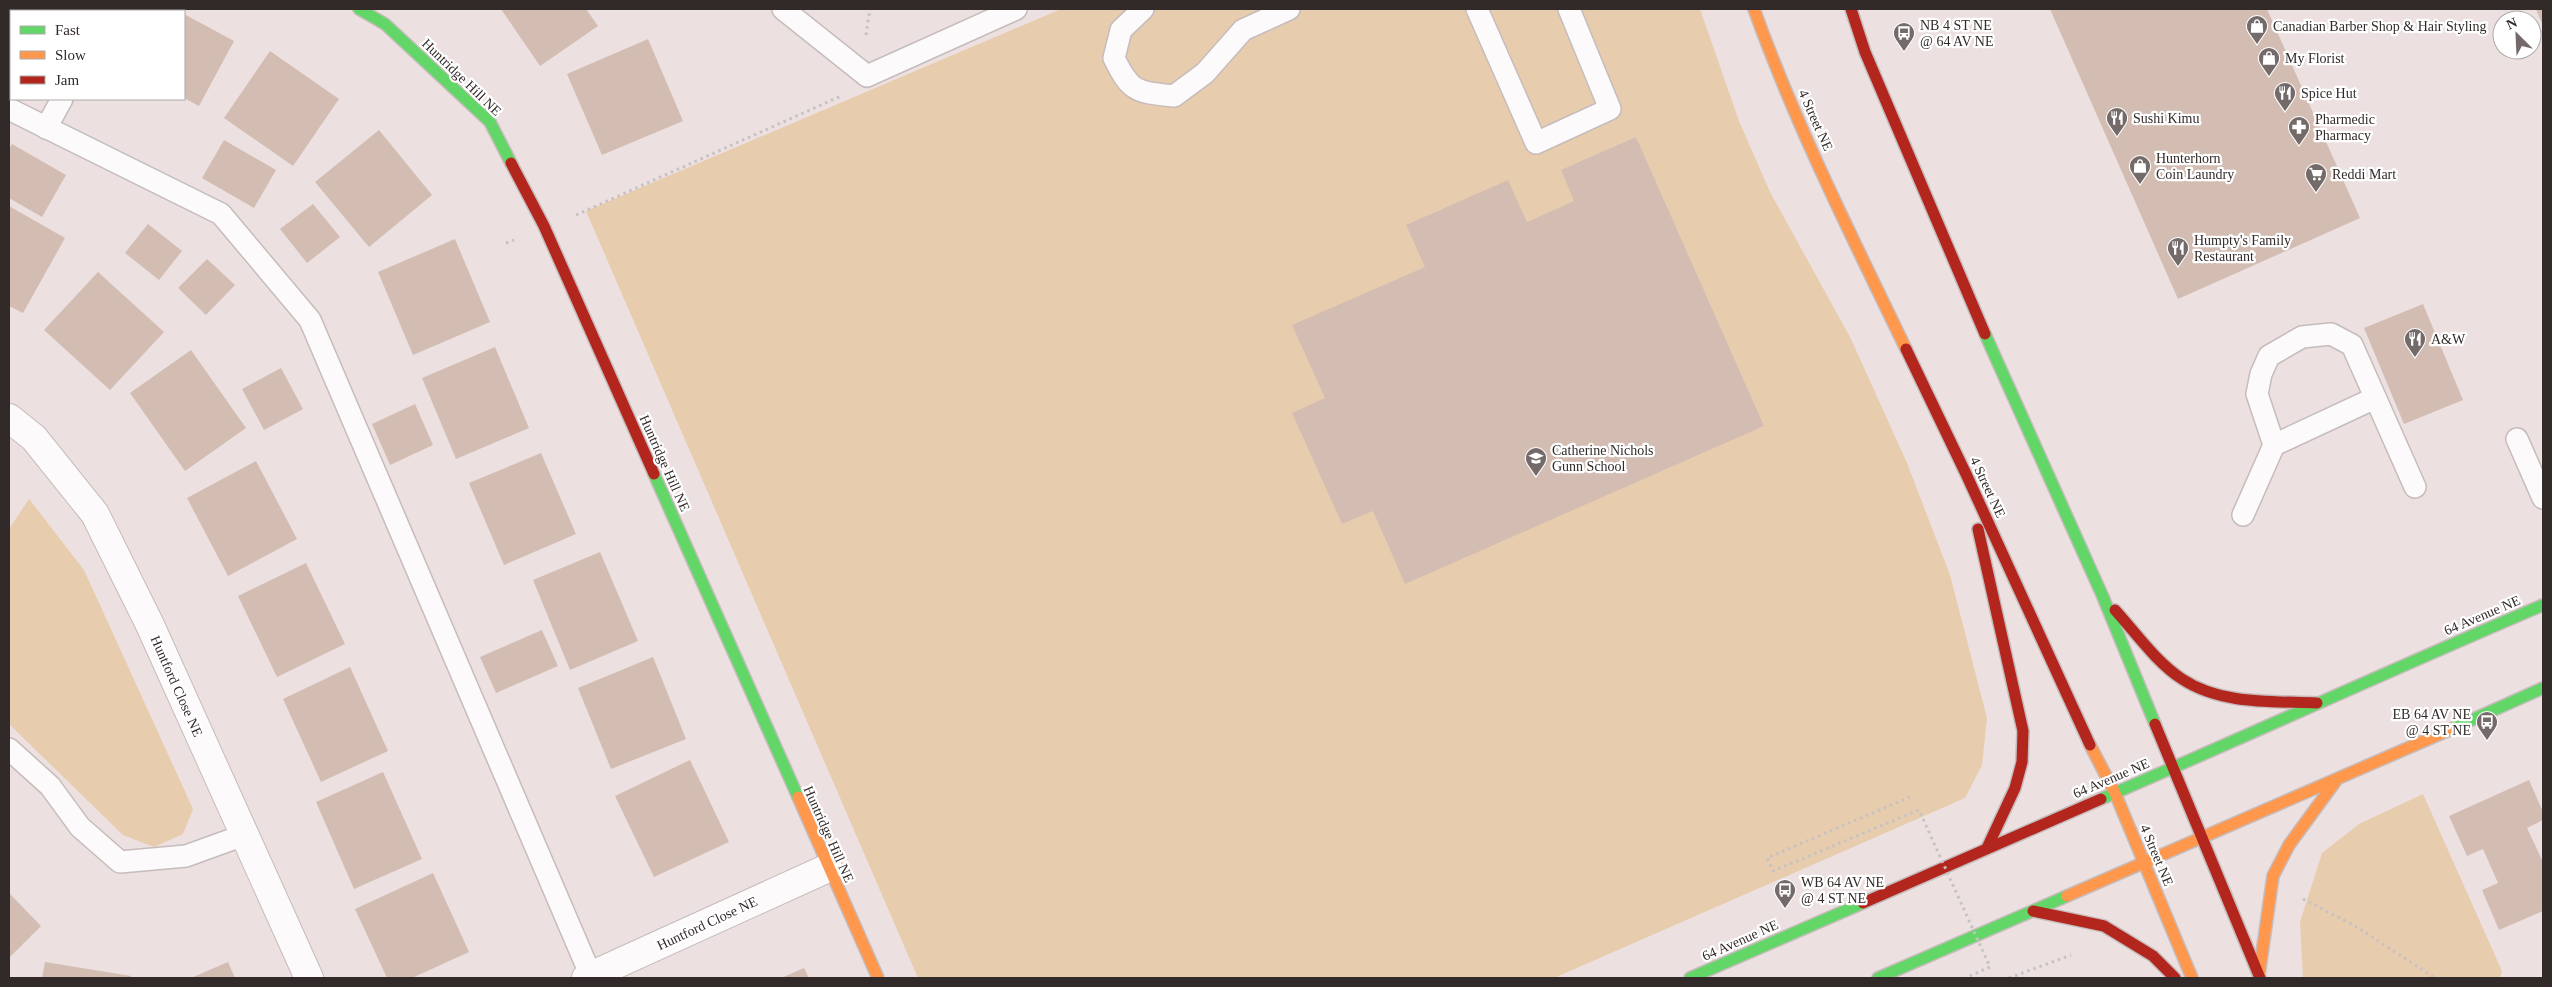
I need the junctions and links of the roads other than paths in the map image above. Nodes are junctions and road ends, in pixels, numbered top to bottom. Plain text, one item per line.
1 (359, 9) edge
2 (783, 9) edge
3 (1016, 9) edge
4 (1143, 9) edge
5 (1289, 9) edge
6 (1476, 9) edge
7 (1569, 9) edge
8 (1754, 9) edge
9 (1851, 9) edge
10 (61, 100) edge
11 (9, 108) edge
12 (46, 128) junction
13 (2375, 398) junction
14 (9, 418) edge
15 (2517, 439) dead end
16 (2274, 445) junction
17 (1966, 474) junction
18 (2415, 487) dead end
19 (2543, 498) edge
20 (2243, 515) dead end
21 (2103, 597) junction
22 (2543, 605) edge
23 (2543, 688) edge
24 (2320, 704) junction
25 (9, 750) edge
26 (2173, 768) junction
27 (2335, 782) junction
28 (2115, 793) junction
29 (244, 835) junction
30 (2203, 837) junction
31 (1987, 848) junction
32 (2144, 862) junction
33 (828, 868) junction
34 (2033, 911) junction
35 (588, 977) edge
36 (2260, 977) edge
37 (309, 978) edge
38 (878, 978) edge
39 (1690, 978) edge
40 (1878, 978) edge
41 (2175, 978) edge
42 (2192, 978) edge

1 - 33 main road, Huntridge Hill NE
2 - 3 lane
4 - 5 lane
6 - 7 lane
8 - 17 main road, 4 Street NE
9 - 21 main road
10 - 12 lane
11 - 12 lane
12 - 35 lane
13 - 16 lane
13 - 16 lane
13 - 18 lane
14 - 29 street, Huntford Close NE
15 - 19 lane
16 - 20 lane
17 - 28 main road, 4 Street NE
17 - 31 main road
21 - 24 main road
21 - 26 main road
22 - 24 main road, 64 Avenue NE
23 - 27 main road
24 - 26 main road, 64 Avenue NE
25 - 29 lane
26 - 28 main road, 64 Avenue NE
26 - 30 main road
27 - 30 main road
27 - 36 main road
28 - 31 main road, 64 Avenue NE
28 - 32 main road, 4 Street NE
29 - 37 street, Huntford Close NE
30 - 32 main road
30 - 36 main road
31 - 39 main road, 64 Avenue NE
32 - 34 main road
32 - 42 main road, 4 Street NE
33 - 35 street, Huntford Close NE
33 - 38 main road, Huntridge Hill NE
34 - 40 main road
34 - 41 main road

